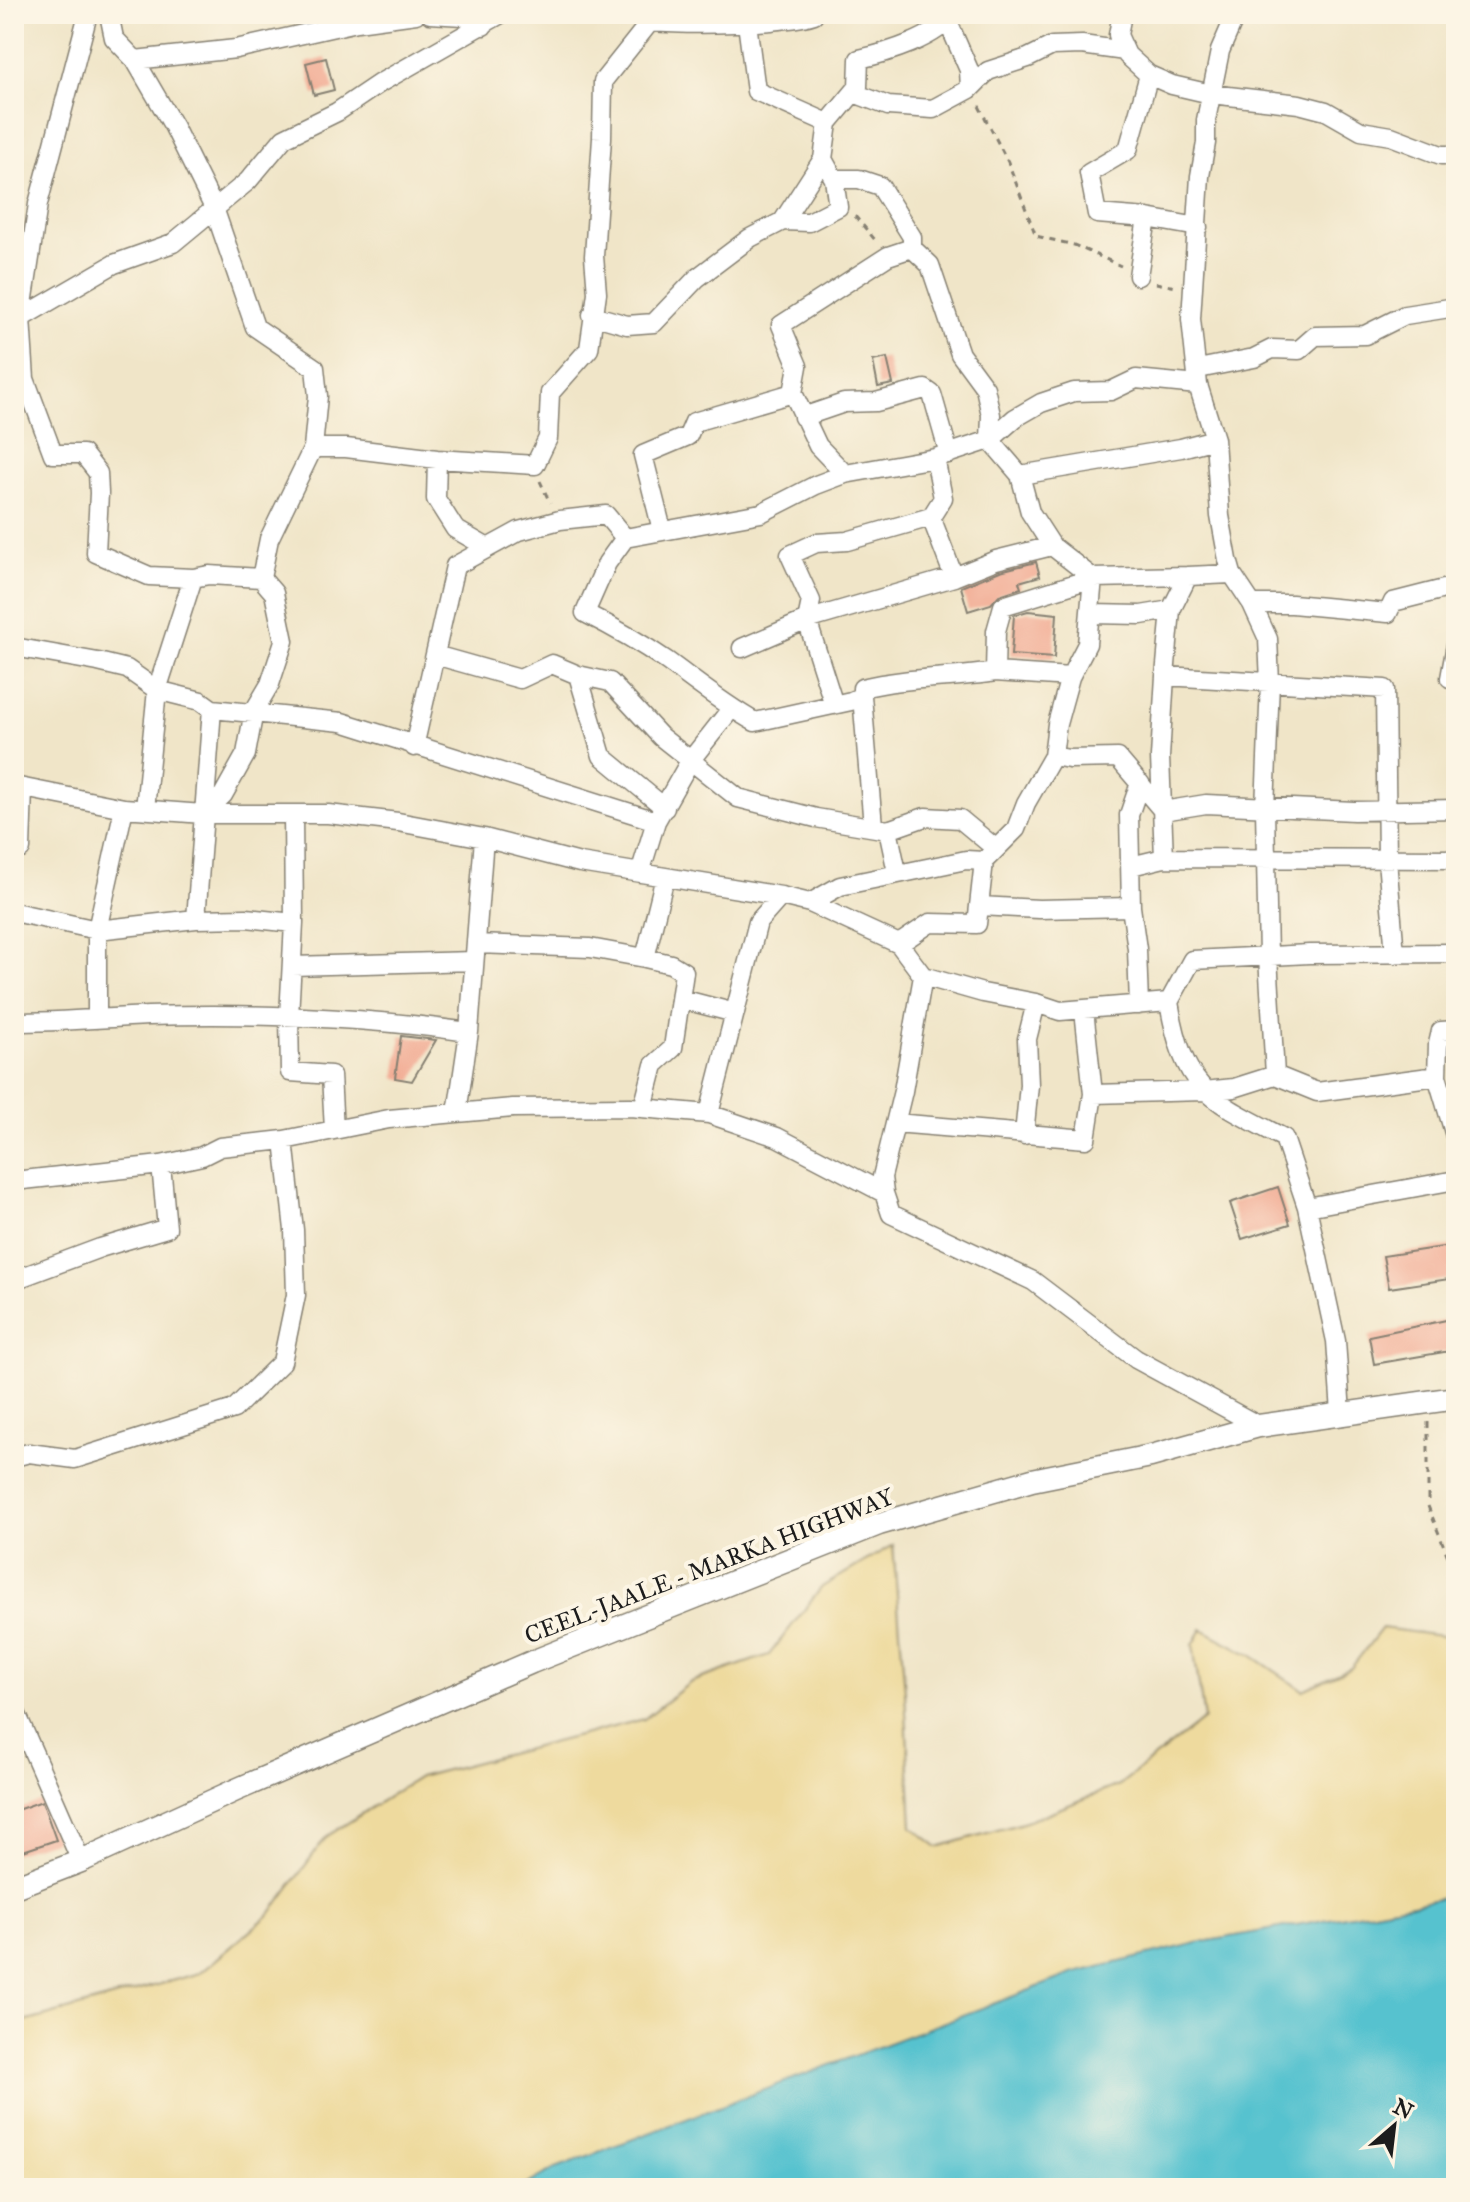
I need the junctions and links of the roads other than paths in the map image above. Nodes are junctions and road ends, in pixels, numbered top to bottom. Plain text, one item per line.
1 (88, 14) edge
2 (109, 14) edge
3 (416, 14) edge
4 (430, 14) edge
5 (501, 14) edge
6 (814, 14) edge
7 (1122, 14) edge
8 (1231, 15) edge
9 (651, 18) edge
10 (950, 18) edge
11 (747, 23) junction
12 (483, 26) junction
13 (1125, 51) junction
14 (135, 60) junction
15 (1149, 75) junction
16 (970, 89) junction
17 (854, 93) junction
18 (1211, 94) junction
19 (828, 123) junction
20 (1456, 155) edge
21 (823, 159) junction
22 (834, 179) junction
23 (214, 208) junction
24 (1147, 218) junction
25 (783, 221) junction
26 (1198, 227) junction
27 (912, 248) junction
28 (1138, 276) road end
29 (1456, 307) edge
30 (592, 315) junction
31 (17, 318) edge
32 (1198, 377) junction
33 (20, 384) edge
34 (793, 393) junction
35 (803, 417) junction
36 (1215, 439) junction
37 (990, 440) junction
38 (313, 448) junction
39 (942, 456) junction
40 (437, 459) junction
41 (845, 474) junction
42 (1020, 475) junction
43 (931, 517) junction
44 (662, 530) junction
45 (625, 538) junction
46 (1052, 546) junction
47 (488, 548) junction
48 (1232, 574) junction
49 (1188, 576) junction
50 (954, 577) junction
51 (193, 578) junction
52 (261, 578) junction
53 (1093, 578) junction
54 (1456, 586) edge
55 (1252, 604) junction
56 (1171, 610) junction
57 (1091, 614) junction
58 (807, 620) junction
59 (1456, 645) edge
60 (14, 647) edge
61 (742, 648) dead end
62 (435, 655) junction
63 (995, 672) junction
64 (578, 675) junction
65 (1165, 676) junction
66 (1070, 677) junction
67 (1456, 681) edge
68 (1270, 682) junction
69 (157, 690) junction
70 (862, 696) junction
71 (834, 705) junction
72 (212, 709) junction
73 (731, 709) junction
74 (254, 711) junction
75 (414, 747) junction
76 (1053, 756) junction
77 (690, 761) junction
78 (1140, 783) junction
79 (19, 787) edge
80 (124, 808) junction
81 (145, 809) junction
82 (1265, 809) junction
83 (1456, 809) edge
84 (1163, 811) junction
85 (1386, 811) junction
86 (203, 814) junction
87 (293, 814) junction
88 (661, 814) junction
89 (881, 828) junction
90 (484, 838) junction
91 (14, 849) edge
92 (989, 854) junction
93 (1164, 858) junction
94 (1456, 859) edge
95 (1267, 860) junction
96 (1387, 860) junction
97 (1131, 866) junction
98 (897, 872) junction
99 (640, 873) junction
100 (665, 877) junction
101 (781, 896) junction
102 (810, 903) junction
103 (980, 906) junction
104 (1131, 907) junction
105 (14, 912) edge
106 (196, 919) junction
107 (294, 923) junction
108 (97, 930) junction
109 (899, 944) junction
110 (475, 953) junction
111 (1456, 953) edge
112 (1395, 954) junction
113 (1268, 957) junction
114 (645, 958) junction
115 (292, 966) junction
116 (923, 976) junction
117 (681, 999) junction
118 (1169, 1002) junction
119 (1036, 1003) junction
120 (1139, 1005) junction
121 (1084, 1010) junction
122 (735, 1013) junction
123 (289, 1016) junction
124 (97, 1019) junction
125 (14, 1022) edge
126 (1456, 1030) edge
127 (469, 1032) junction
128 (1275, 1075) junction
129 (1437, 1076) junction
130 (1204, 1091) junction
131 (1093, 1094) junction
132 (643, 1108) junction
133 (457, 1113) junction
134 (709, 1114) junction
135 (895, 1123) junction
136 (334, 1130) junction
137 (1024, 1135) junction
138 (1456, 1139) edge
139 (284, 1140) junction
140 (161, 1165) junction
141 (1456, 1180) edge
142 (14, 1181) edge
143 (884, 1193) junction
144 (1307, 1207) junction
145 (14, 1280) edge
146 (1456, 1398) edge
147 (1341, 1413) junction
148 (1259, 1426) junction
149 (14, 1457) edge
150 (14, 1708) edge
151 (81, 1861) junction
152 (14, 1887) edge

1 - 31 street
2 - 14 street
3 - 14 street
4 - 12 street
5 - 12 street
6 - 11 street
7 - 13 street
8 - 18 street
9 - 11 street
9 - 30 street
10 - 16 street
10 - 17 street
11 - 19 street
12 - 23 street
13 - 15 street
13 - 16 street
14 - 23 street
15 - 18 street
15 - 24 street
16 - 17 street
17 - 19 street
18 - 20 street
18 - 26 street
19 - 21 street
21 - 22 street
21 - 25 street
22 - 25 street
22 - 27 street
23 - 31 street
23 - 38 street
24 - 26 street
24 - 28 street
25 - 30 street
26 - 32 street
27 - 34 street
27 - 37 street
29 - 32 street
30 - 40 street
31 - 33 street
32 - 36 street
32 - 37 street
33 - 51 street
34 - 35 street
34 - 44 street
35 - 39 street
35 - 41 street
36 - 42 street
36 - 48 street
37 - 39 street
37 - 42 street
38 - 40 street
38 - 52 street
39 - 41 street
39 - 43 street
40 - 47 street
41 - 44 street
42 - 46 street
43 - 50 street
43 - 58 street
44 - 45 street
45 - 47 street
45 - 73 street
46 - 50 street
46 - 53 street
47 - 62 street
48 - 49 street
48 - 55 street
49 - 53 street
49 - 56 street
50 - 58 street
51 - 52 street
51 - 69 street
52 - 74 street
53 - 57 street
53 - 63 street
54 - 55 street
55 - 68 street
56 - 57 street
56 - 65 street
57 - 66 street
58 - 61 street
58 - 71 street
59 - 67 street
60 - 69 street
62 - 64 street
62 - 75 street
63 - 66 street
63 - 70 street
64 - 77 street
64 - 88 street
65 - 68 street
65 - 84 street
66 - 76 street
68 - 82 street
68 - 85 street
69 - 72 street
69 - 81 street
70 - 71 street
70 - 89 street
71 - 73 street
72 - 74 street
72 - 86 street
73 - 77 street
74 - 75 street
74 - 86 street
75 - 88 street
76 - 78 street
76 - 92 street
77 - 88 street
77 - 89 street
78 - 84 street
78 - 97 street
79 - 80 street
79 - 91 street
80 - 81 street
80 - 108 street
81 - 86 street
82 - 84 street
82 - 85 street
82 - 95 street
83 - 85 street
84 - 93 street
85 - 96 street
86 - 87 street
86 - 106 street
87 - 90 street
87 - 107 street
88 - 99 street
89 - 92 street
89 - 98 street
90 - 99 street
90 - 110 street
92 - 98 street
92 - 103 street
93 - 95 street
93 - 97 street
94 - 96 street
95 - 96 street
95 - 113 street
96 - 112 street
97 - 104 street
98 - 102 street
99 - 100 street
100 - 101 street
100 - 114 street
101 - 102 street
101 - 122 street
102 - 109 street
103 - 104 street
103 - 109 street
104 - 120 street
105 - 108 street
106 - 107 street
106 - 108 street
107 - 115 street
108 - 124 street
109 - 116 street
110 - 114 street
110 - 115 street
110 - 127 street
111 - 112 street
112 - 113 street
113 - 118 street
113 - 128 street
114 - 117 street
115 - 123 street
116 - 119 street
116 - 135 street
117 - 122 street
117 - 132 street
118 - 120 street
118 - 130 street
119 - 121 street
119 - 137 street
120 - 121 street
121 - 131 street
122 - 134 street
123 - 124 street
123 - 127 street
123 - 136 street
124 - 125 street
126 - 129 street
127 - 133 street
128 - 129 street
128 - 130 street
129 - 138 street
130 - 131 street
130 - 144 street
131 - 137 street
132 - 133 street
132 - 134 street
133 - 136 street
134 - 143 street
135 - 137 street
135 - 143 street
136 - 139 street
139 - 140 street
139 - 149 street
140 - 142 street
140 - 145 street
141 - 144 street
143 - 148 street
144 - 147 street
146 - 147 street, CEEL-JAALE - MARKA HIGHWAY
147 - 148 street, CEEL-JAALE - MARKA HIGHWAY
148 - 151 street, CEEL-JAALE - MARKA HIGHWAY
150 - 151 street
151 - 152 street, CEEL-JAALE - MARKA HIGHWAY

